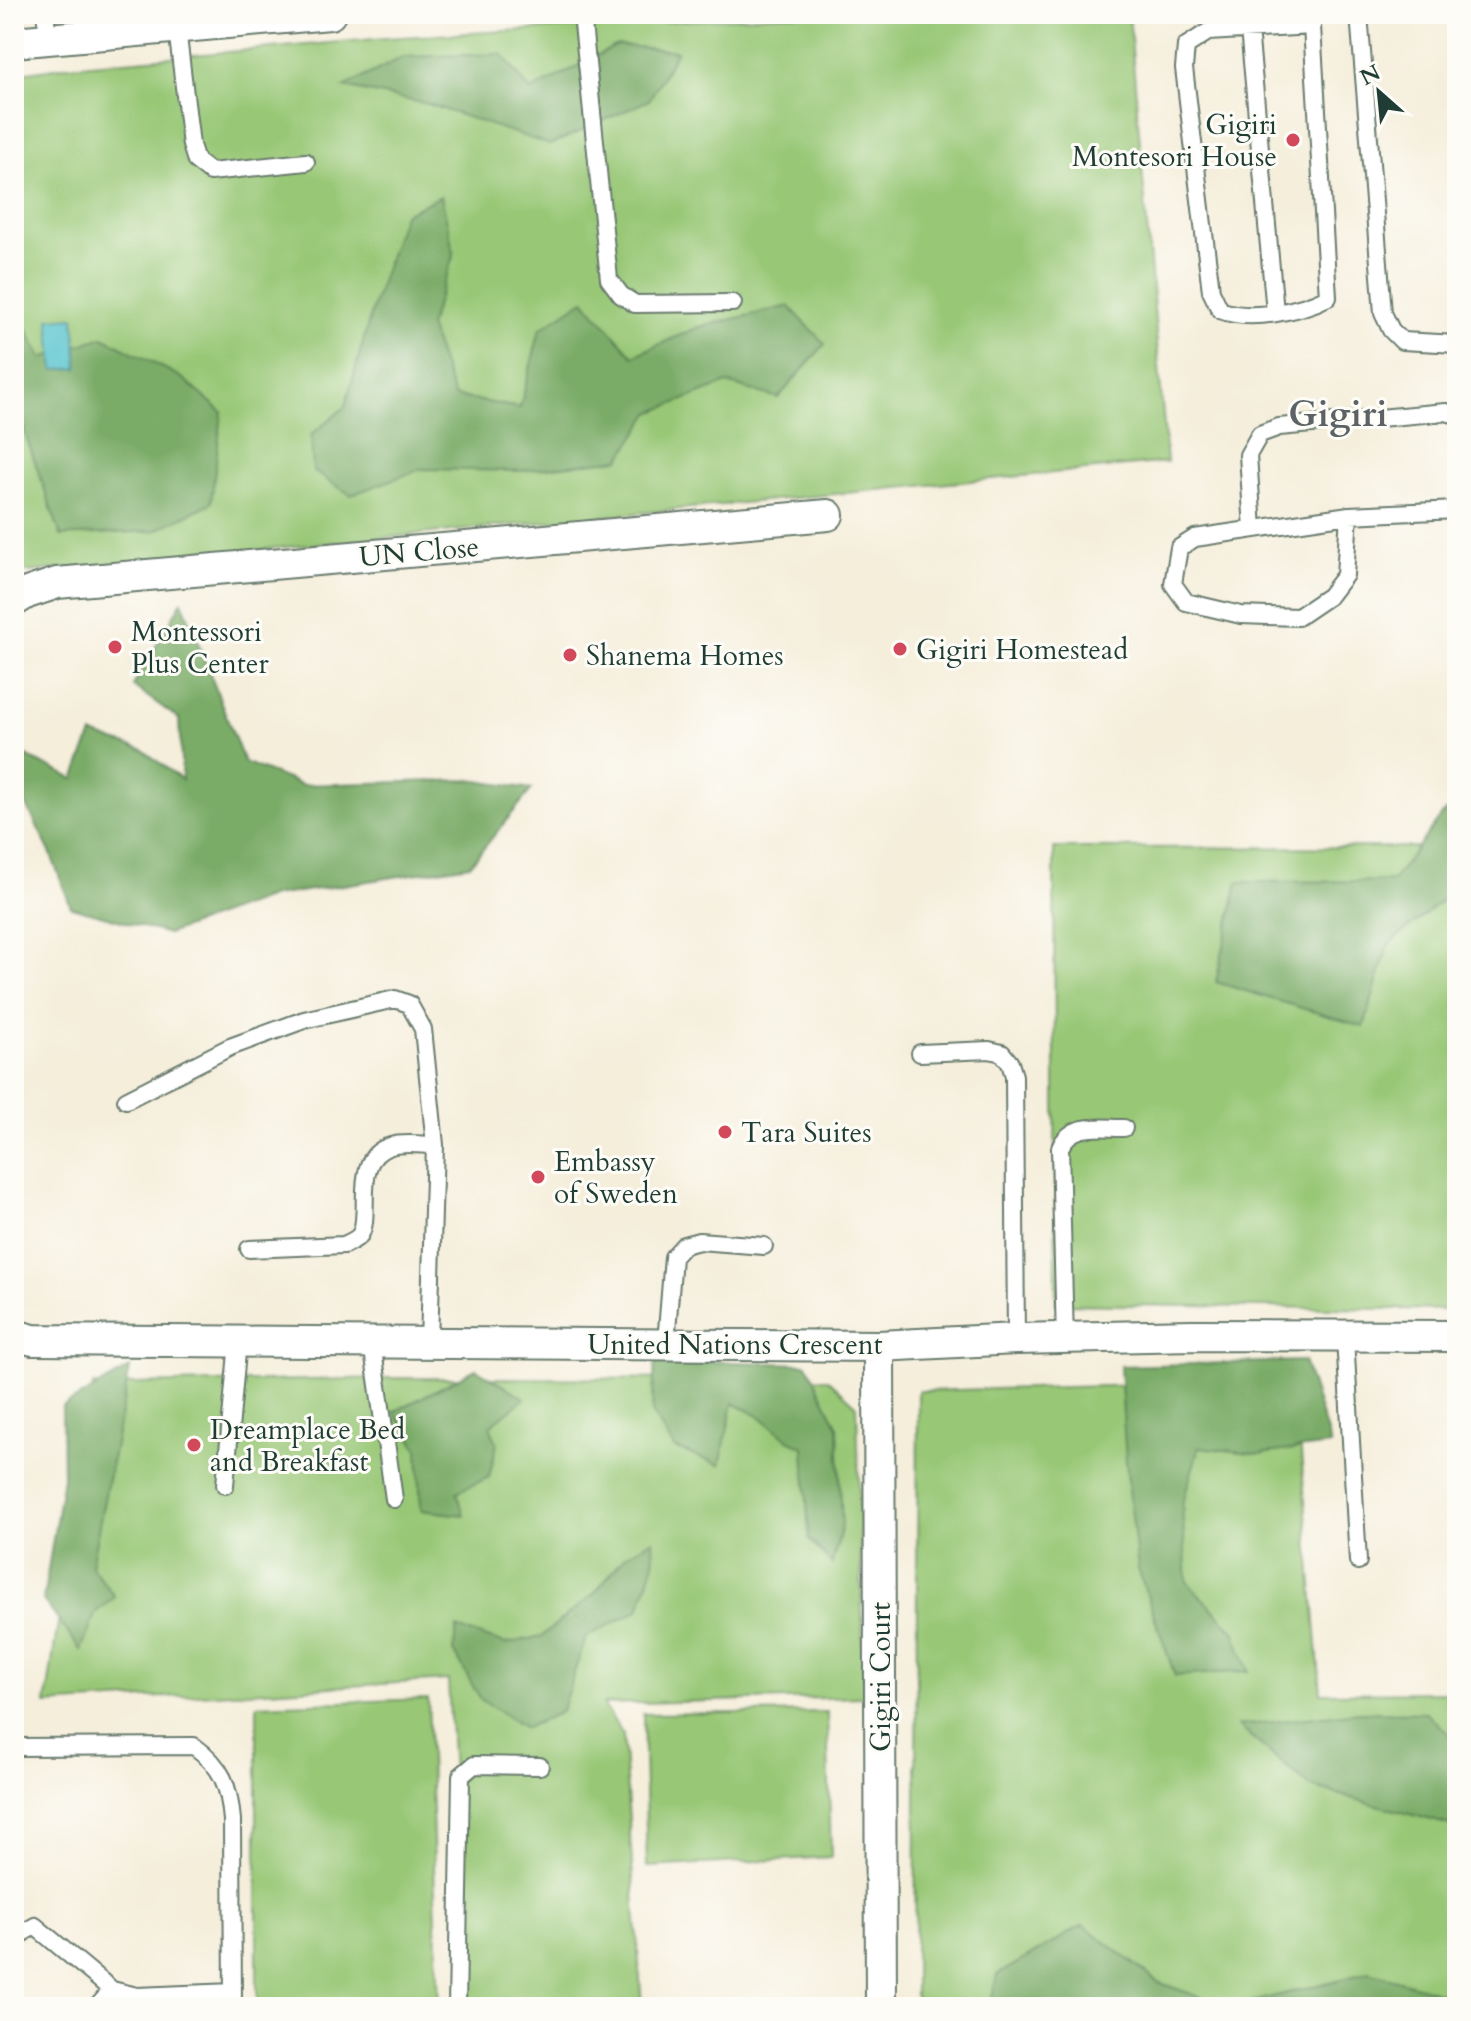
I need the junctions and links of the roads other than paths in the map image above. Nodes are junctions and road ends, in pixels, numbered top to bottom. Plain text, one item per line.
1 (330, 14) edge
2 (582, 14) edge
3 (1359, 14) edge
4 (1311, 20) edge
5 (47, 27) edge
6 (177, 28) junction
7 (1249, 29) junction
8 (14, 42) edge
9 (306, 162) dead end
10 (733, 303) dead end
11 (1275, 312) junction
12 (1457, 344) edge
13 (1457, 415) edge
14 (1457, 510) edge
15 (828, 515) dead end
16 (1349, 515) junction
17 (1253, 529) junction
18 (14, 601) edge
19 (920, 1053) dead end
20 (126, 1100) dead end
21 (1124, 1128) dead end
22 (435, 1145) junction
23 (764, 1246) dead end
24 (249, 1249) dead end
25 (14, 1335) edge
26 (1457, 1336) edge
27 (1345, 1338) junction
28 (1016, 1339) junction
29 (1065, 1340) junction
30 (238, 1341) junction
31 (372, 1343) junction
32 (429, 1343) junction
33 (666, 1343) junction
34 (879, 1346) junction
35 (225, 1485) dead end
36 (394, 1499) dead end
37 (1358, 1561) dead end
38 (14, 1747) edge
39 (540, 1766) dead end
40 (14, 1944) edge
41 (112, 1990) junction
42 (233, 2000) edge
43 (97, 2007) edge
44 (457, 2007) edge
45 (881, 2007) edge

1 - 6 street
2 - 10 lane
3 - 12 lane
4 - 7 lane
4 - 11 lane
5 - 6 street
5 - 8 street
6 - 9 lane
7 - 11 lane
7 - 11 lane
13 - 17 lane
14 - 16 lane
15 - 18 street, UN Close
16 - 17 lane
16 - 17 lane
19 - 28 lane
20 - 22 lane
21 - 29 lane
22 - 24 lane
22 - 32 lane
23 - 33 lane
25 - 30 street, United Nations Crescent
26 - 27 street, United Nations Crescent
27 - 29 street, United Nations Crescent
27 - 37 lane
28 - 29 street, United Nations Crescent
28 - 34 street, United Nations Crescent
30 - 31 street, United Nations Crescent
30 - 35 lane
31 - 32 street, United Nations Crescent
31 - 36 lane
32 - 33 street, United Nations Crescent
33 - 34 street, United Nations Crescent
34 - 45 street, Gigiri Court
38 - 42 lane
39 - 44 lane
40 - 41 lane
41 - 42 lane
41 - 43 lane

